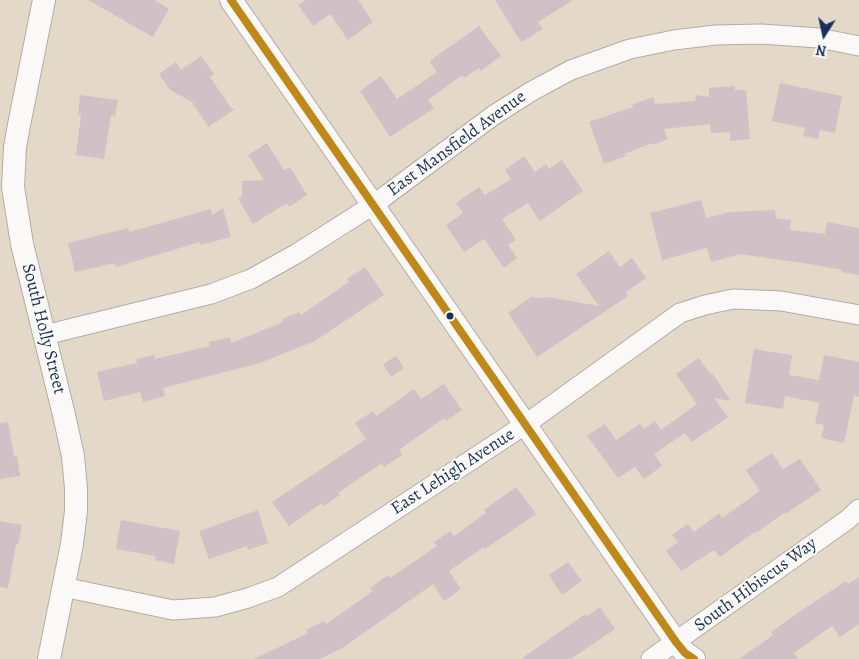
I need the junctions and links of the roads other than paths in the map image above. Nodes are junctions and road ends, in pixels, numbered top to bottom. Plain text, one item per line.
1 (44, 0) edge
2 (231, 0) edge
3 (859, 46) edge
4 (373, 205) junction
5 (859, 315) edge
6 (45, 335) junction
7 (526, 424) junction
8 (859, 509) edge
9 (64, 587) junction
10 (685, 653) edge
11 (49, 659) edge
12 (651, 659) edge

1 - 6 street, South Holly Street
2 - 4 street
3 - 4 street, East Mansfield Avenue
4 - 6 street, East Mansfield Avenue
4 - 7 street
5 - 7 street, East Lehigh Avenue
6 - 9 street, South Holly Street
7 - 9 street, East Lehigh Avenue
7 - 10 street
8 - 10 street, South Hibiscus Way
9 - 11 street, South Holly Street
10 - 12 street, South Hibiscus Way

